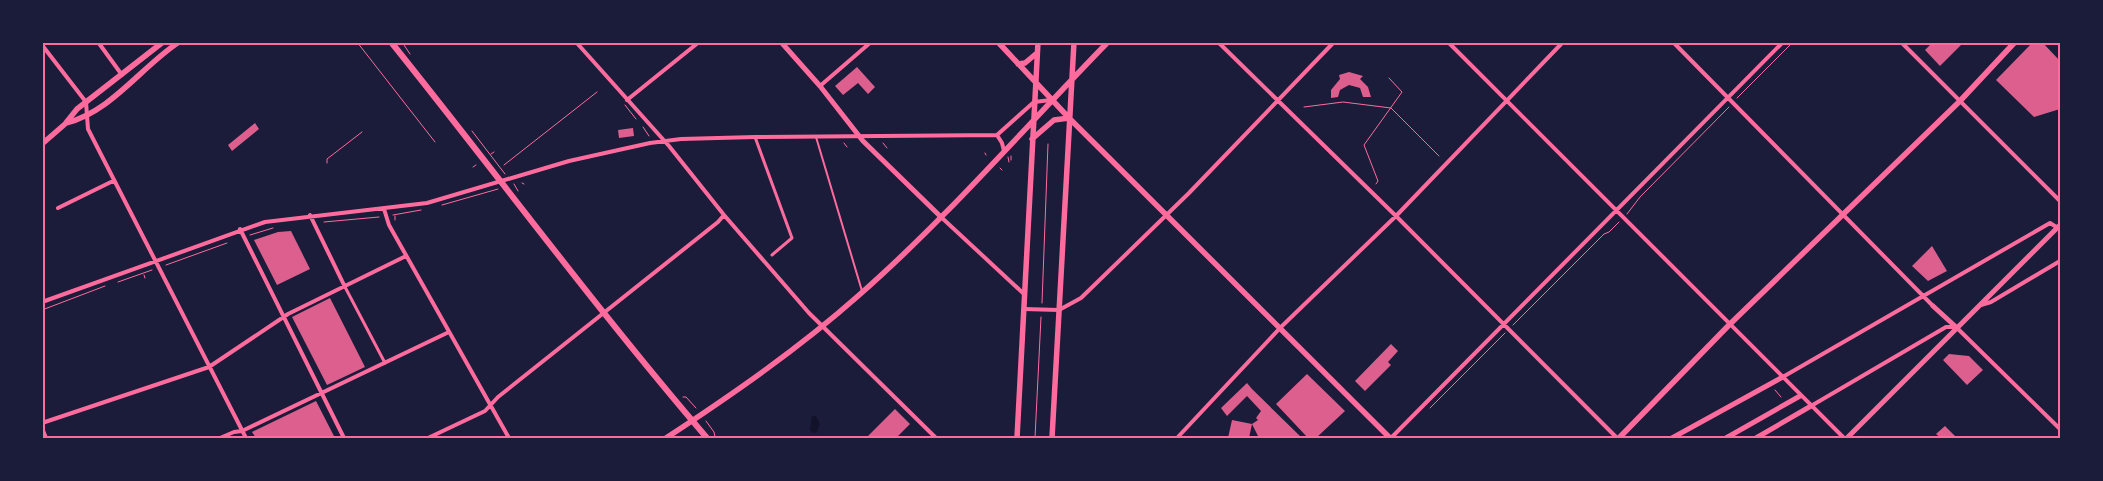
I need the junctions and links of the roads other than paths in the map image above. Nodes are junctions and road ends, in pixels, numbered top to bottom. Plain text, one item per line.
1 (98, 42) edge
2 (163, 42) edge
3 (179, 42) edge
4 (391, 42) edge
5 (576, 42) edge
6 (699, 42) edge
7 (781, 42) edge
8 (871, 42) edge
9 (998, 42) edge
10 (1038, 42) edge
11 (1074, 42) edge
12 (1108, 42) edge
13 (1218, 42) edge
14 (1334, 42) edge
15 (1448, 42) edge
16 (1563, 42) edge
17 (1673, 42) edge
18 (1782, 42) edge
19 (1901, 42) edge
20 (2015, 42) edge
21 (42, 45) edge
22 (1037, 53) junction
23 (1018, 64) junction
24 (122, 75) junction
25 (1070, 80) junction
26 (1035, 82) junction
27 (820, 86) junction
28 (1729, 97) junction
29 (628, 100) junction
30 (1051, 100) junction
31 (1279, 100) junction
32 (1506, 100) junction
33 (1960, 101) junction
34 (86, 102) junction
35 (1034, 102) junction
36 (86, 117) junction
37 (1069, 118) junction
38 (1033, 119) junction
39 (66, 123) junction
40 (858, 134) junction
41 (997, 135) junction
42 (755, 137) junction
43 (816, 138) junction
44 (1032, 139) junction
45 (664, 142) junction
46 (42, 144) edge
47 (1004, 151) junction
48 (505, 180) junction
49 (113, 181) junction
50 (2060, 201) edge
51 (58, 208) dead end
52 (384, 209) junction
53 (1616, 211) junction
54 (1842, 214) junction
55 (310, 215) junction
56 (724, 215) junction
57 (1167, 215) junction
58 (1396, 216) junction
59 (941, 217) junction
60 (2059, 226) edge
61 (240, 230) junction
62 (772, 255) dead end
63 (406, 256) junction
64 (155, 260) junction
65 (2060, 261) edge
66 (345, 287) junction
67 (863, 292) junction
68 (1024, 294) junction
69 (1923, 295) junction
70 (42, 302) edge
71 (1933, 306) joint
72 (1979, 306) junction
73 (1024, 309) junction
74 (1059, 310) junction
75 (603, 313) junction
76 (283, 318) junction
77 (1505, 324) junction
78 (1729, 325) junction
79 (822, 327) junction
80 (1281, 327) junction
81 (1956, 327) junction
82 (449, 332) junction
83 (385, 363) junction
84 (209, 367) junction
85 (1781, 378) junction
86 (322, 393) junction
87 (1800, 396) junction
88 (491, 406) junction
89 (1810, 406) junction
90 (692, 421) junction
91 (42, 423) edge
92 (42, 428) edge
93 (2060, 429) edge
94 (242, 431) junction
95 (46, 438) edge
96 (220, 438) edge
97 (246, 438) edge
98 (344, 438) edge
99 (428, 438) edge
100 (509, 438) edge
101 (666, 438) edge
102 (707, 438) edge
103 (936, 438) edge
104 (1017, 438) edge
105 (1052, 438) edge
106 (1176, 438) edge
107 (1391, 438) edge
108 (1618, 438) edge
109 (1672, 438) edge
110 (1726, 438) edge
111 (1756, 438) edge
112 (1846, 438) edge

1 - 24 street
2 - 24 main road
3 - 36 main road
4 - 48 main road
5 - 29 street
6 - 29 street
7 - 27 street
8 - 27 street
9 - 23 main road
10 - 22 main road
11 - 25 main road
12 - 25 main road
13 - 31 street
14 - 31 street
15 - 32 street
16 - 32 street
17 - 28 street
18 - 28 street
19 - 33 street
20 - 33 main road
21 - 34 street
22 - 23 main road
22 - 26 main road
23 - 26 main road
24 - 34 main road
25 - 30 main road
25 - 37 main road
26 - 30 main road
26 - 35 main road
27 - 40 street
28 - 53 street
28 - 54 street
29 - 45 street
30 - 35 street
30 - 37 main road
30 - 38 main road
31 - 57 street
31 - 58 street
32 - 53 street
32 - 58 street
33 - 50 street
33 - 54 main road
34 - 36 street
34 - 39 main road
35 - 38 main road
35 - 41 street
36 - 39 main road
36 - 49 street
37 - 44 main road
37 - 57 main road
37 - 74 main road
38 - 44 main road
38 - 47 main road
39 - 46 main road
40 - 41 street
40 - 43 street
40 - 59 street
41 - 47 street
42 - 43 street
42 - 45 street
42 - 62 street
43 - 67 lane
44 - 68 main road
45 - 48 street
45 - 56 street
47 - 59 main road
48 - 52 street
48 - 75 main road
49 - 51 street
49 - 64 street
52 - 55 street
52 - 63 street
53 - 77 street
53 - 78 street
54 - 69 street
54 - 78 main road
55 - 61 street
55 - 66 street
56 - 75 street
56 - 79 street
57 - 74 street
57 - 80 main road
58 - 77 street
58 - 80 street
59 - 67 main road
59 - 68 street
60 - 69 street
60 - 72 street
61 - 64 street
61 - 76 street
63 - 66 street
63 - 82 street
64 - 70 street
64 - 84 street
65 - 72 street
66 - 76 street
66 - 83 street
67 - 79 main road
68 - 73 main road
69 - 71 street
69 - 85 street
71 - 81 street
72 - 81 street
73 - 74 street
73 - 104 main road
74 - 105 main road
75 - 88 street
75 - 90 main road
76 - 84 street
76 - 86 street
77 - 107 street
77 - 108 street
78 - 85 street
78 - 108 main road
79 - 90 main road
79 - 103 street
80 - 106 street
80 - 107 main road
81 - 89 street
81 - 93 street
81 - 112 street
82 - 83 street
82 - 88 street
83 - 86 street
84 - 91 street
84 - 94 street
85 - 87 street
85 - 109 street
86 - 94 street
86 - 98 street
87 - 89 street
87 - 110 street
88 - 99 street
88 - 100 street
89 - 111 street
89 - 112 street
90 - 101 main road
90 - 102 main road
92 - 95 street
94 - 96 street
94 - 97 street

